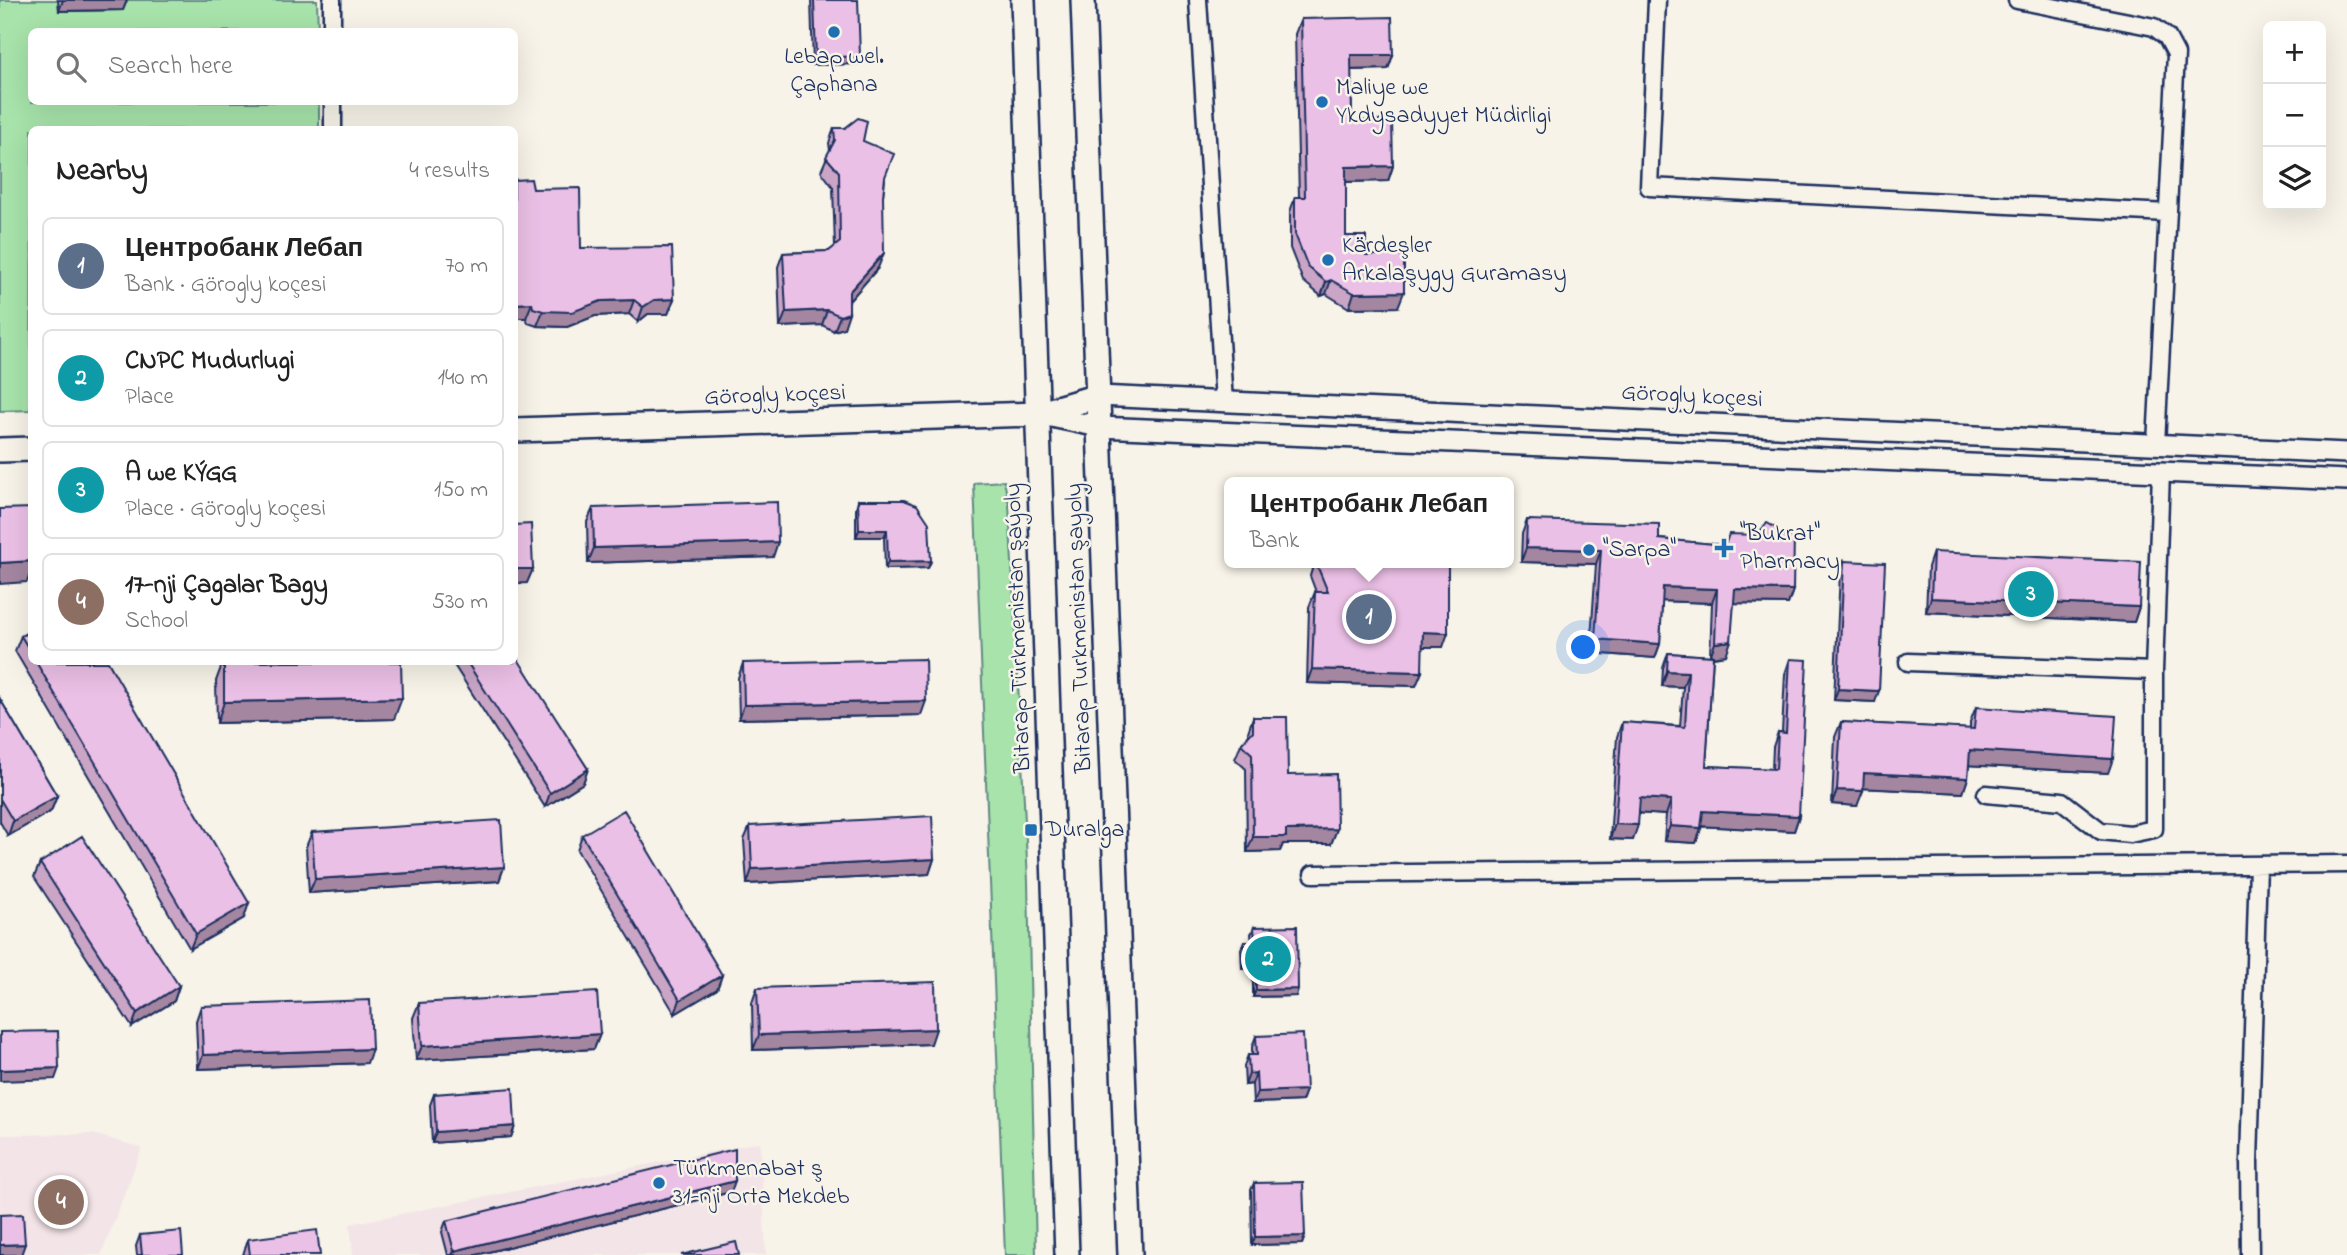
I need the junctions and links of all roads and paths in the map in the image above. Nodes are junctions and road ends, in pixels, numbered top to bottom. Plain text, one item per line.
1 (332, 0) edge
2 (1023, 0) edge
3 (1083, 0) edge
4 (1198, 0) edge
5 (1657, 0) edge
6 (2017, 0) edge
7 (332, 28) edge
8 (333, 105) edge
9 (333, 126) edge
10 (2168, 213) junction
11 (1098, 396) junction
12 (1224, 402) junction
13 (1037, 414) junction
14 (1099, 427) junction
15 (518, 430) edge
16 (2156, 444) junction
17 (28, 449) edge
18 (0, 450) edge
19 (2347, 453) edge
20 (2161, 472) junction
21 (2347, 480) edge
22 (1908, 662) dead end
23 (2154, 671) junction
24 (1986, 794) dead end
25 (2258, 864) junction
26 (2347, 864) edge
27 (1313, 874) dead end
28 (1067, 1255) edge
29 (1130, 1255) edge
30 (2250, 1255) edge

1 - 7 street
2 - 13 main road, Bitarap Türkmenistan şaýoly
3 - 11 main road, Bitarap Turkmenistan şayoly
4 - 12 street
5 - 10 street
6 - 10 street
8 - 9 street
10 - 16 street
11 - 12 street, Görogly koçesi
11 - 13 main road, Görogly koçesi
11 - 14 main road, Bitarap Turkmenistan şayoly
12 - 16 street, Görogly koçesi
13 - 14 street, Görogly koçesi
13 - 15 main road, Görogly koçesi
13 - 28 main road, Bitarap Türkmenistan şaýoly
14 - 20 street, Görogly koçesi
14 - 29 main road, Bitarap Turkmenistan şayoly
16 - 19 street, Görogly koçesi
17 - 18 main road
20 - 21 street, Görogly koçesi
20 - 23 street
22 - 23 street
23 - 24 street
25 - 26 street
25 - 27 street
25 - 30 street

